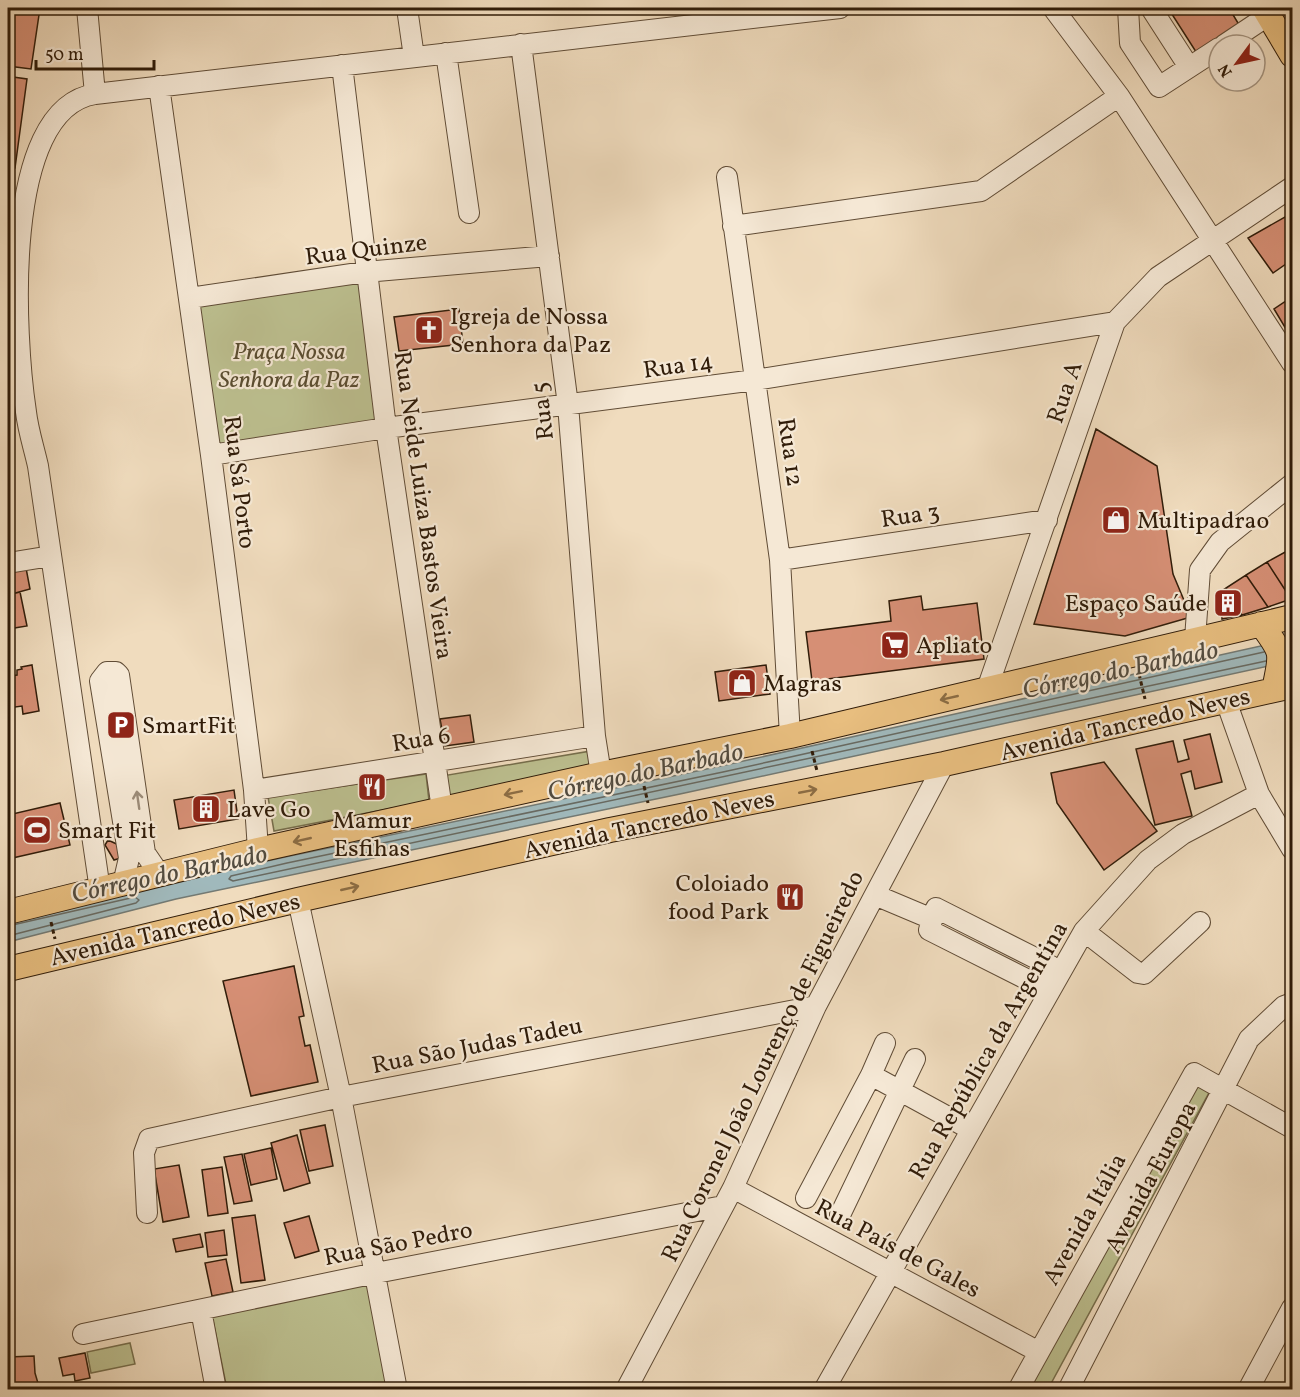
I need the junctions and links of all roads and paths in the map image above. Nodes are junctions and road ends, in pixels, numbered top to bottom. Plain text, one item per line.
1 (87, 8) edge
2 (407, 8) edge
3 (840, 8) edge
4 (1053, 8) edge
5 (1128, 8) edge
6 (1151, 8) edge
7 (1266, 11) edge
8 (1239, 33) edge
9 (521, 44) junction
10 (446, 53) junction
11 (1293, 55) edge
12 (1207, 56) edge
13 (414, 57) junction
14 (342, 65) junction
15 (1189, 67) junction
16 (159, 86) junction
17 (95, 94) junction
18 (1119, 96) junction
19 (728, 177) dead end
20 (1293, 187) edge
21 (469, 213) dead end
22 (733, 226) junction
23 (1213, 239) junction
24 (549, 256) junction
25 (365, 272) junction
26 (190, 298) junction
27 (1115, 322) junction
28 (1293, 363) edge
29 (755, 381) junction
30 (568, 405) junction
31 (386, 428) junction
32 (212, 455) junction
33 (1293, 484) edge
34 (1047, 520) junction
35 (51, 556) junction
36 (780, 560) junction
37 (8, 563) edge
38 (1293, 617) edge
39 (1261, 624) junction
40 (1195, 639) junction
41 (1138, 669) dead end
42 (1282, 674) edge
43 (987, 689) junction
44 (1144, 693) dead end
45 (1226, 701) junction
46 (595, 736) junction
47 (790, 736) junction
48 (812, 747) dead end
49 (436, 762) junction
50 (944, 764) junction
51 (818, 771) dead end
52 (601, 774) junction
53 (643, 782) dead end
54 (254, 790) junction
55 (1259, 795) junction
56 (649, 806) dead end
57 (442, 809) junction
58 (1293, 849) edge
59 (258, 850) junction
60 (160, 875) junction
61 (123, 884) junction
62 (100, 890) junction
63 (875, 895) junction
64 (298, 900) junction
65 (8, 912) edge
66 (932, 919) junction
67 (1200, 921) dead end
68 (1084, 931) junction
69 (8, 969) edge
70 (1293, 1003) edge
71 (816, 1006) junction
72 (885, 1043) dead end
73 (915, 1059) dead end
74 (871, 1075) junction
75 (1225, 1088) junction
76 (900, 1090) junction
77 (341, 1097) junction
78 (1293, 1128) edge
79 (970, 1130) junction
80 (733, 1188) junction
81 (806, 1198) dead end
82 (723, 1206) junction
83 (147, 1213) dead end
84 (840, 1215) dead end
85 (376, 1273) junction
86 (890, 1273) junction
87 (1293, 1308) edge
88 (201, 1310) junction
89 (83, 1334) dead end
90 (1039, 1352) junction
91 (216, 1389) edge
92 (397, 1389) edge
93 (626, 1389) edge
94 (824, 1389) edge
95 (1018, 1389) edge
96 (1068, 1389) edge
97 (1248, 1389) edge

1 - 17 street
2 - 13 street
3 - 9 street
4 - 18 street
5 - 15 street
6 - 15 street
7 - 8 street
7 - 11 main road
9 - 10 street
9 - 24 street, Rua 5
10 - 13 street
10 - 21 street
12 - 15 street
13 - 14 street
14 - 16 street
14 - 25 street, Rua Neide Luiza Bastos Vieira
16 - 17 street
16 - 26 street, Rua Sá Porto
17 - 35 street
18 - 22 street
18 - 23 street
19 - 22 street, Rua 12
20 - 23 street, Rua A
22 - 29 street, Rua 12
23 - 27 street, Rua A
23 - 28 street
24 - 25 street, Rua Quinze
24 - 30 street, Rua 5
25 - 26 street, Rua Quinze
25 - 31 street, Rua Neide Luiza Bastos Vieira
26 - 32 street, Rua Sá Porto
27 - 29 street, Rua 14
27 - 34 street, Rua A
29 - 30 street, Rua 14
29 - 36 street, Rua 12
30 - 31 street, Rua 14
30 - 46 street, Rua 5
31 - 32 street, Rua 14
31 - 49 street, Rua Neide Luiza Bastos Vieira
32 - 54 street, Rua Sá Porto
33 - 40 street
34 - 36 street, Rua 3
34 - 43 street, Rua A
35 - 37 street
35 - 62 street
36 - 47 street, Rua 12
38 - 39 main road
39 - 40 main road
39 - 42 main road
40 - 43 main road
41 - 44 path
42 - 45 main road, Avenida Tancredo Neves
43 -> 47 main road
45 - 50 main road, Avenida Tancredo Neves
45 - 55 street
46 - 49 street, Rua 6
46 - 52 street, Rua 5
47 - 52 main road
48 - 51 path
49 - 54 street, Rua 6
49 - 57 street, Rua Neide Luiza Bastos Vieira
50 - 63 street, Rua Coronel João Lourenço de Figueiredo
64 -> 50 main road, Avenida Tancredo Neves
52 -> 57 main road
53 - 56 path
54 - 59 street, Rua Sá Porto
55 - 58 street
55 - 68 street, Rua República da Argentina
57 -> 59 main road
59 - 60 main road
60 - 61 main road
60 -> 61 street
61 - 62 main road
62 - 65 main road
63 - 66 street
63 - 71 street, Rua Coronel João Lourenço de Figueiredo
64 - 69 main road, Avenida Tancredo Neves
64 - 77 street
66 - 66 street
67 - 68 street
68 - 79 street, Rua República da Argentina
70 - 75 street, Avenida Europa
71 - 77 street, Rua São Judas Tadeu
71 - 80 street, Rua Coronel João Lourenço de Figueiredo
72 - 74 street
73 - 76 street
74 - 76 street
74 - 81 street
75 - 78 street
75 - 90 street, Avenida Itália
75 - 96 street, Avenida Europa
76 - 79 street
76 - 84 street
77 - 83 street, Rua São Judas Tadeu
77 - 85 street
79 - 86 street, Rua República da Argentina
80 - 82 street, Rua Coronel João Lourenço de Figueiredo
80 - 86 street, Rua País de Gales
82 - 85 street, Rua São Pedro
82 - 93 street, Rua Coronel João Lourenço de Figueiredo
85 - 88 street, Rua São Pedro
85 - 92 street
86 - 90 street, Rua País de Gales
86 - 94 street, Rua República da Argentina
87 - 97 street
88 - 89 street, Rua São Pedro
88 - 91 street
90 - 95 street, Avenida Itália

